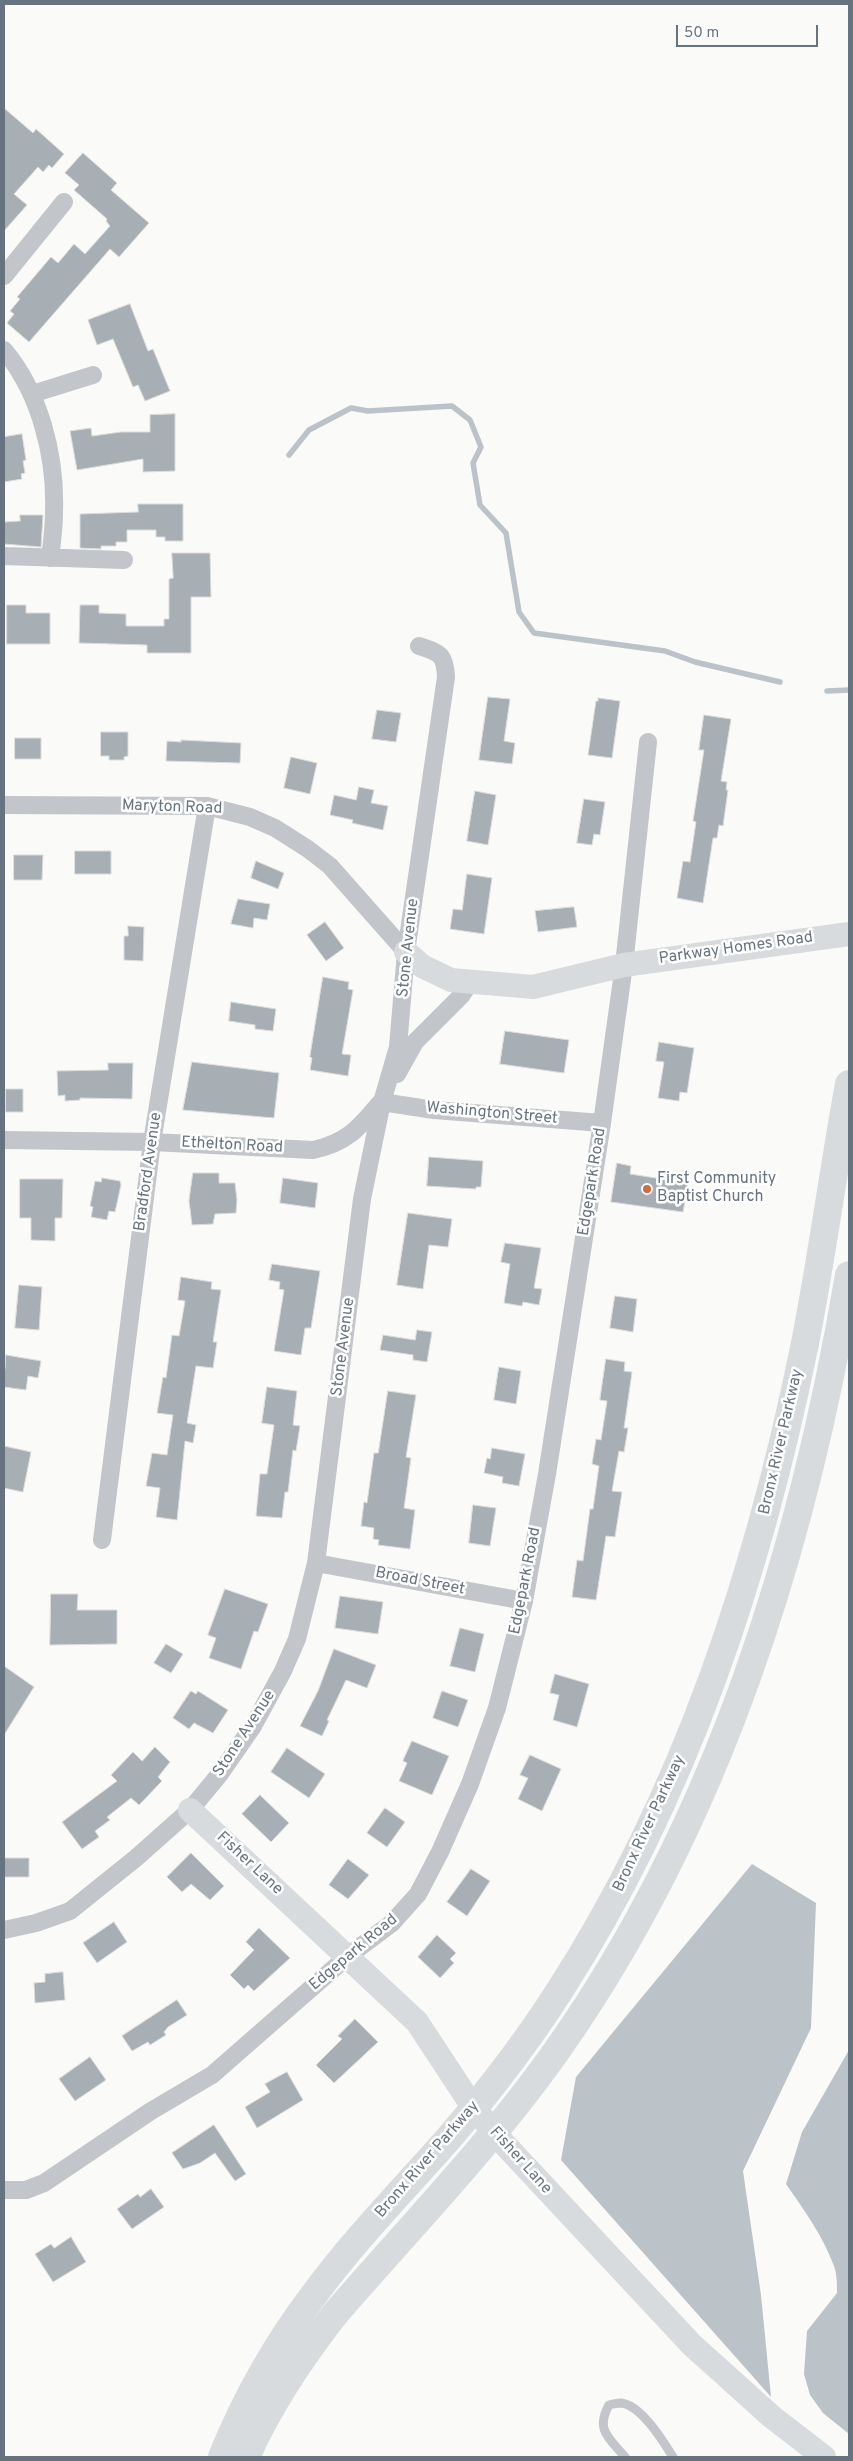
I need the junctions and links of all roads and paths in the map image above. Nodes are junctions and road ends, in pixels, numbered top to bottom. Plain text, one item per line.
1 (64, 202) dead end
2 (4, 276) edge
3 (4, 350) edge
4 (93, 375) dead end
5 (32, 394) junction
6 (4, 556) edge
7 (50, 558) junction
8 (124, 560) dead end
9 (420, 646) dead end
10 (648, 742) dead end
11 (4, 805) edge
12 (207, 806) junction
13 (849, 934) edge
14 (406, 952) junction
15 (624, 965) junction
16 (470, 983) junction
17 (849, 1084) edge
18 (382, 1102) junction
19 (602, 1123) junction
20 (4, 1140) edge
21 (152, 1142) junction
22 (849, 1275) edge
23 (102, 1540) dead end
24 (316, 1563) junction
25 (524, 1601) junction
26 (190, 1810) junction
27 (4, 1930) edge
28 (348, 1956) junction
29 (474, 2108) junction
30 (494, 2133) junction
31 (4, 2190) edge
32 (816, 2455) edge
33 (222, 2457) edge
34 (246, 2457) edge
35 (625, 2457) edge
36 (673, 2457) edge

1 - 2 street
3 - 5 street
4 - 5 street
5 - 7 street
6 - 7 street
7 - 8 street
9 - 14 street, Stone Avenue
10 - 15 street, Edgepark Road
11 - 12 street, Maryton Road
12 - 14 street, Maryton Road
12 - 21 street, Bradford Avenue
13 - 15 street, Parkway Homes Road
14 - 16 street, Parkway Homes Road
14 - 18 street, Stone Avenue
15 - 16 street, Parkway Homes Road
15 - 19 street, Edgepark Road
16 - 18 street
17 - 29 highway, Bronx River Parkway
18 - 19 street, Washington Street
18 - 21 street, Ethelton Road
18 - 24 street, Stone Avenue
19 - 25 street, Edgepark Road
20 - 21 street, Ethelton Road
21 - 23 street, Bradford Avenue
22 - 30 highway, Bronx River Parkway
24 - 25 street, Broad Street
24 - 26 street, Stone Avenue
25 - 28 street, Edgepark Road
26 - 27 street, Stone Avenue
26 - 28 street, Fisher Lane
28 - 29 street, Fisher Lane
28 - 31 street, Edgepark Road
29 - 30 street, Fisher Lane
29 - 33 highway, Bronx River Parkway
30 - 32 street, Fisher Lane
30 - 34 highway, Bronx River Parkway
35 - 36 lane

